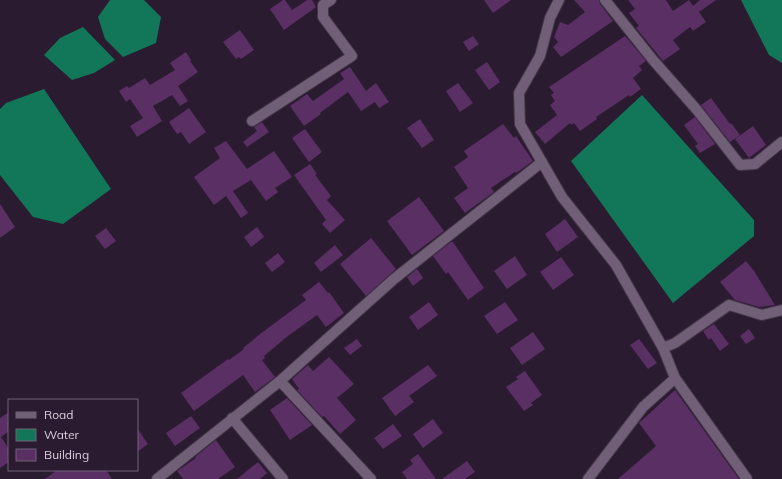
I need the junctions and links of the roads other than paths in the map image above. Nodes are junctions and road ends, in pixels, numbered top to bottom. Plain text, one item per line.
1 (331, 0) edge
2 (558, 0) edge
3 (605, 0) edge
4 (252, 122) dead end
5 (782, 142) edge
6 (542, 162) junction
7 (782, 310) edge
8 (663, 348) junction
9 (280, 381) junction
10 (672, 381) dead end
11 (232, 418) junction
12 (157, 479) edge
13 (283, 479) edge
14 (370, 479) edge
15 (588, 479) edge
16 (747, 479) edge

1 - 4 street
2 - 6 street
3 - 5 street
6 - 8 street
6 - 9 street
7 - 8 street
8 - 16 street
9 - 11 street
9 - 14 street
10 - 15 street
11 - 12 street
11 - 13 street

